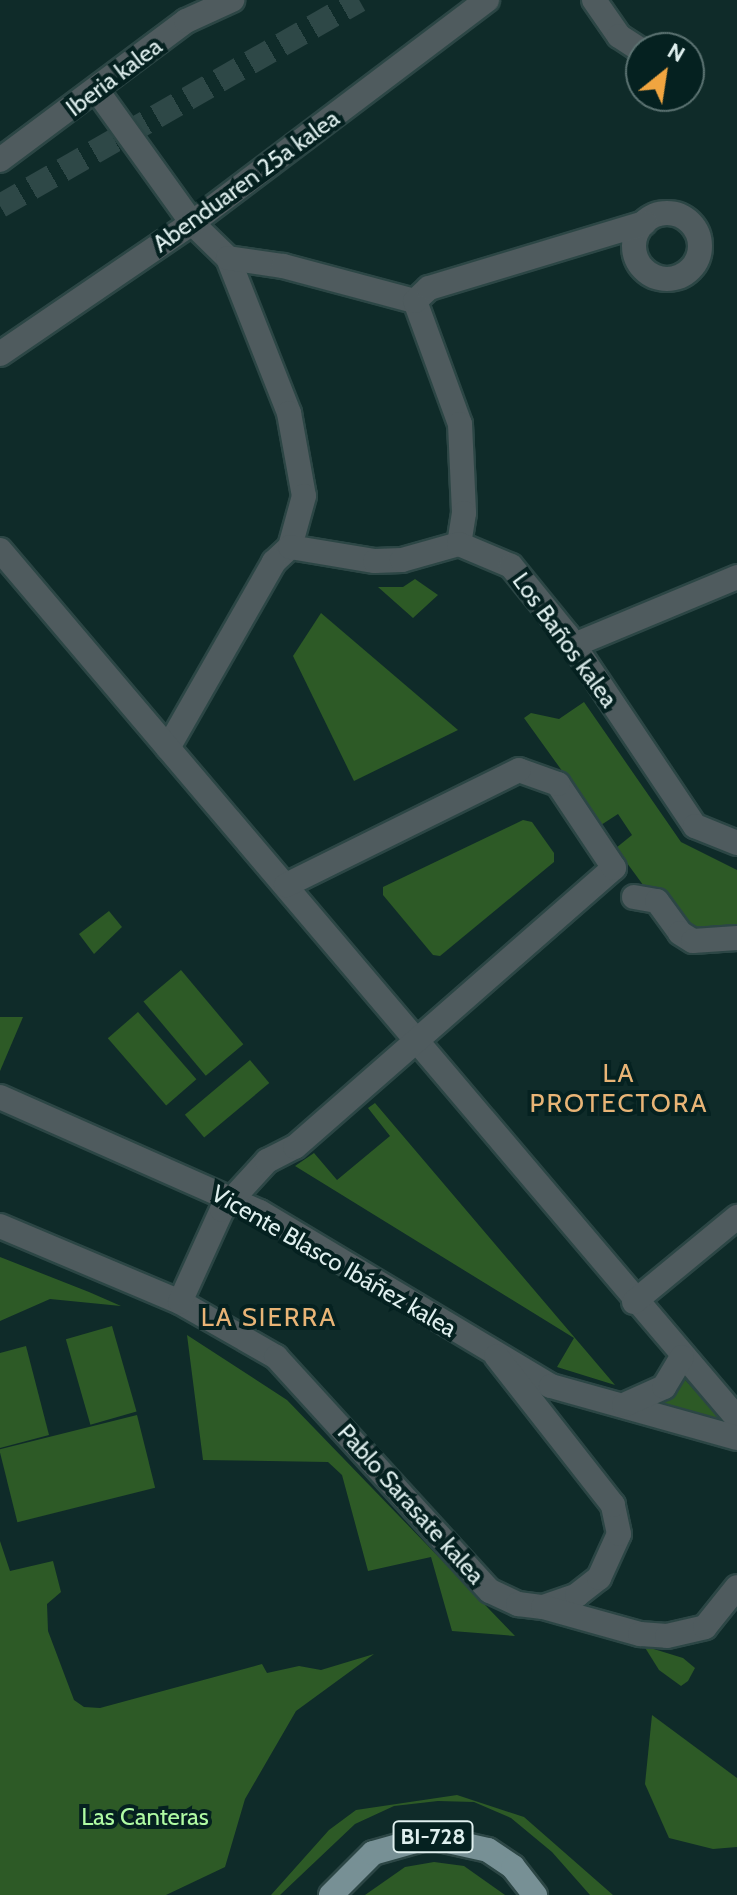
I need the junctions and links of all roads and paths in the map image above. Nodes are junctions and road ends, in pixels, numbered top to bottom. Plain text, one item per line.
1 (232, 0) edge
2 (487, 0) edge
3 (594, 0) edge
4 (625, 40) edge
5 (98, 92) junction
6 (0, 160) edge
7 (192, 223) junction
8 (644, 223) dead end
9 (228, 258) junction
10 (415, 301) junction
11 (0, 354) edge
12 (459, 544) junction
13 (290, 547) junction
14 (0, 550) edge
15 (737, 577) edge
16 (574, 645) junction
17 (168, 748) junction
18 (737, 843) edge
19 (286, 885) junction
20 (634, 897) dead end
21 (737, 938) edge
22 (416, 1040) junction
23 (0, 1097) edge
24 (231, 1198) junction
25 (737, 1217) edge
26 (0, 1226) edge
27 (180, 1302) junction
28 (634, 1302) junction
29 (496, 1356) junction
30 (682, 1357) junction
31 (624, 1405) junction
32 (737, 1418) edge
33 (737, 1438) edge
34 (737, 1587) edge
35 (543, 1607) junction
36 (536, 1893) edge
37 (331, 1895) edge

1 - 5 street, Iberia kalea
2 - 7 street, Abenduaren 25a kalea
3 - 4 street
5 - 6 street, Iberia kalea
5 - 7 street
7 - 9 street
7 - 11 street, Abenduaren 25a kalea
8 - 10 street
9 - 10 street
9 - 13 street
10 - 12 street
12 - 13 street
12 - 16 street, Los Baños kalea
13 - 17 street
14 - 17 street
15 - 16 street
16 - 18 street, Los Baños kalea
17 - 19 street
19 - 22 street
19 - 22 street
20 - 21 street
22 - 24 street
22 - 28 street
23 - 24 street, Vicente Blasco Ibáñez kalea
24 - 27 street
24 - 29 street, Vicente Blasco Ibáñez kalea
25 - 28 street
26 - 27 street, Pablo Sarasate kalea
27 - 35 street, Pablo Sarasate kalea
28 - 30 street
29 - 31 street, Vicente Blasco Ibáñez kalea
29 - 35 street
30 - 31 street
30 - 32 street
31 - 33 street, Vicente Blasco Ibáñez kalea
34 - 35 street, Pablo Sarasate kalea
36 - 37 main road, BI-728

